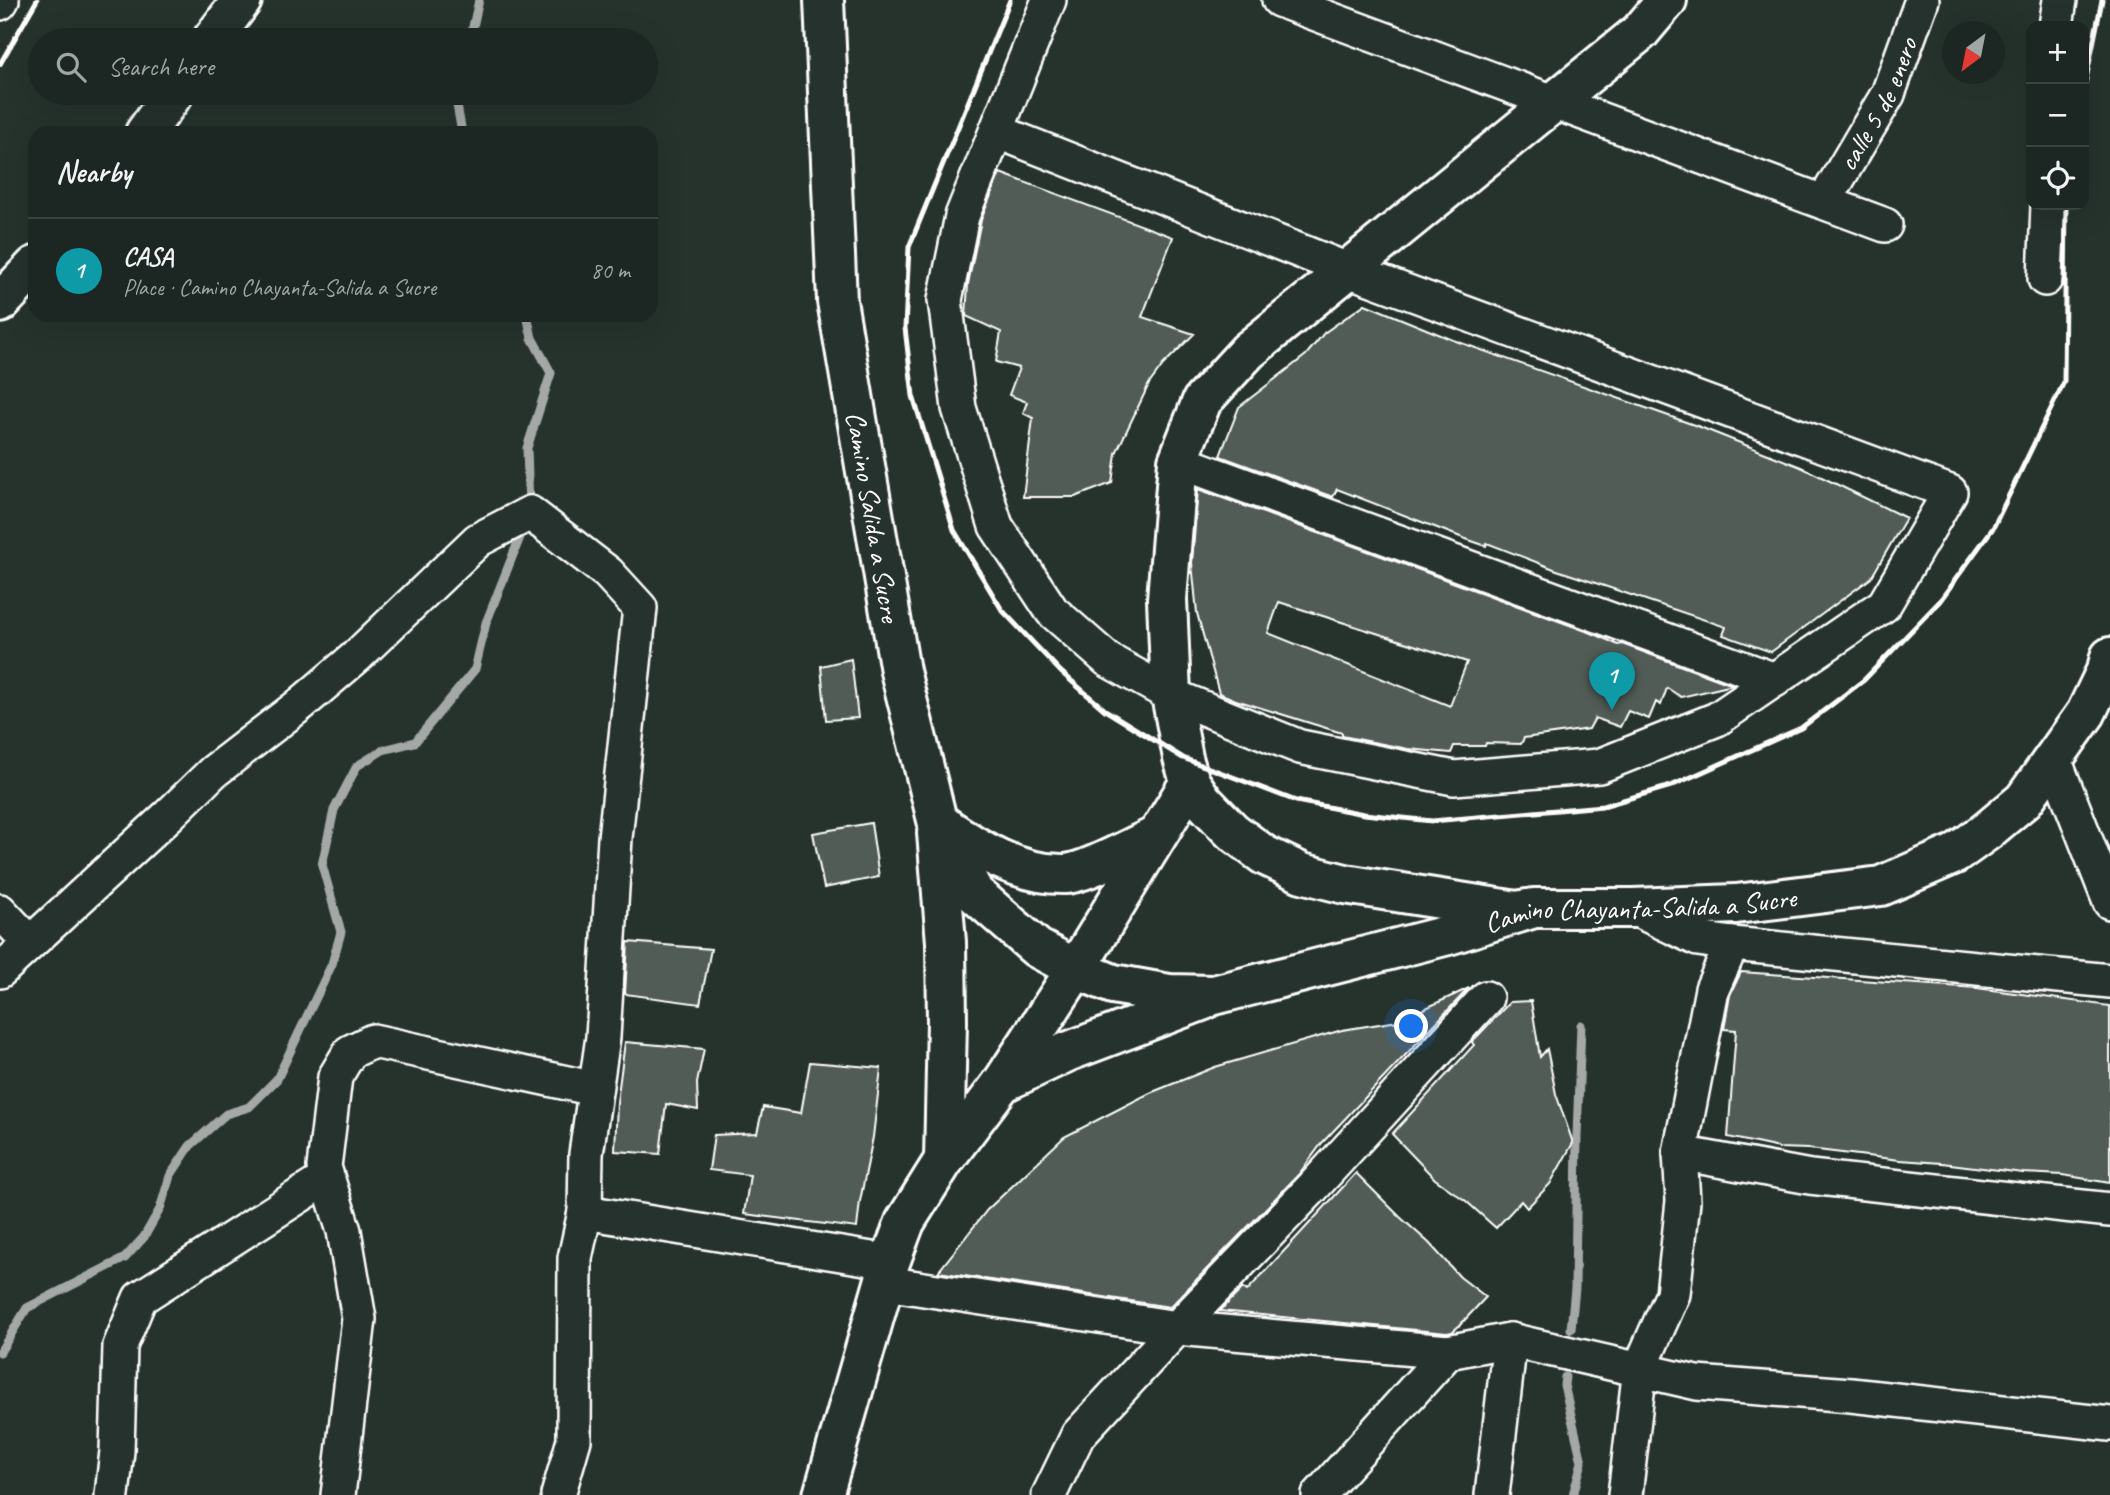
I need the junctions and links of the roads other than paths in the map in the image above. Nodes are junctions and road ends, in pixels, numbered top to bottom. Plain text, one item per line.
1 (242, 0) edge
2 (824, 0) edge
3 (1049, 0) edge
4 (1279, 0) edge
5 (1667, 0) edge
6 (1922, 0) edge
7 (2060, 0) edge
8 (1333, 10) edge
9 (2057, 21) edge
10 (221, 28) edge
11 (1555, 101) junction
12 (165, 105) edge
13 (150, 126) edge
14 (996, 131) junction
15 (1824, 202) junction
16 (2048, 210) edge
17 (1885, 225) dead end
18 (1348, 270) junction
19 (28, 273) edge
20 (2045, 279) dead end
21 (0, 303) edge
22 (1178, 461) junction
23 (2110, 657) edge
24 (1775, 680) junction
25 (1171, 695) junction
26 (2054, 759) junction
27 (1190, 782) junction
28 (937, 820) junction
29 (1156, 836) junction
30 (2110, 902) edge
31 (1534, 908) junction
32 (1633, 908) junction
33 (0, 911) edge
34 (30, 943) junction
35 (1732, 944) junction
36 (1076, 969) junction
37 (0, 971) edge
38 (2110, 981) edge
39 (1214, 995) junction
40 (1486, 998) dead end
41 (1002, 1083) junction
42 (595, 1089) junction
43 (1680, 1153) junction
44 (944, 1160) junction
45 (327, 1178) junction
46 (2110, 1210) edge
47 (585, 1212) junction
48 (887, 1273) junction
49 (1177, 1328) junction
50 (1510, 1340) junction
51 (1448, 1352) junction
52 (1640, 1368) junction
53 (2110, 1424) edge
54 (112, 1495) edge
55 (338, 1495) edge
56 (558, 1495) edge
57 (824, 1495) edge
58 (1049, 1495) edge
59 (1319, 1495) edge
60 (1492, 1495) edge
61 (1625, 1495) edge

1 - 10 main road
2 - 28 main road, Camino Salida a Sucre
3 - 14 street
4 - 8 street
5 - 11 main road
6 - 15 street, calle 5 de enero
7 - 9 street
8 - 11 street
11 - 15 street
11 - 18 main road
12 - 13 main road
14 - 18 street
14 - 25 street
15 - 17 street
16 - 20 street
18 - 22 main road
18 - 24 street
19 - 21 main road
22 - 24 street
22 - 25 main road
23 - 26 main road, Camino Chayanta-Salida a Sucre
24 - 25 street
25 - 27 main road
26 - 30 street
26 - 32 main road, Camino Chayanta-Salida a Sucre
27 - 29 main road
27 - 31 main road
28 - 29 main road
28 - 36 main road, Camino Salida a Sucre
28 - 44 main road
29 - 36 main road
31 - 32 main road, Camino Chayanta-Salida a Sucre
31 - 39 main road, Camino Chayanta-Salida a Sucre
32 - 35 street
33 - 34 street
34 - 37 street
34 - 42 street
35 - 38 street
35 - 43 street
36 - 39 main road, Camino Chayanta-Salida a Sucre
36 - 41 main road
39 - 41 main road
40 - 49 street
41 - 44 main road
42 - 45 street
42 - 47 street
43 - 46 street
43 - 52 street
44 - 48 main road
45 - 54 street
45 - 55 street
47 - 48 street
47 - 56 street
48 - 49 street
48 - 57 main road
49 - 51 street
49 - 58 street
50 - 51 street
50 - 52 street
50 - 60 street
51 - 59 street
52 - 53 street
52 - 61 street

